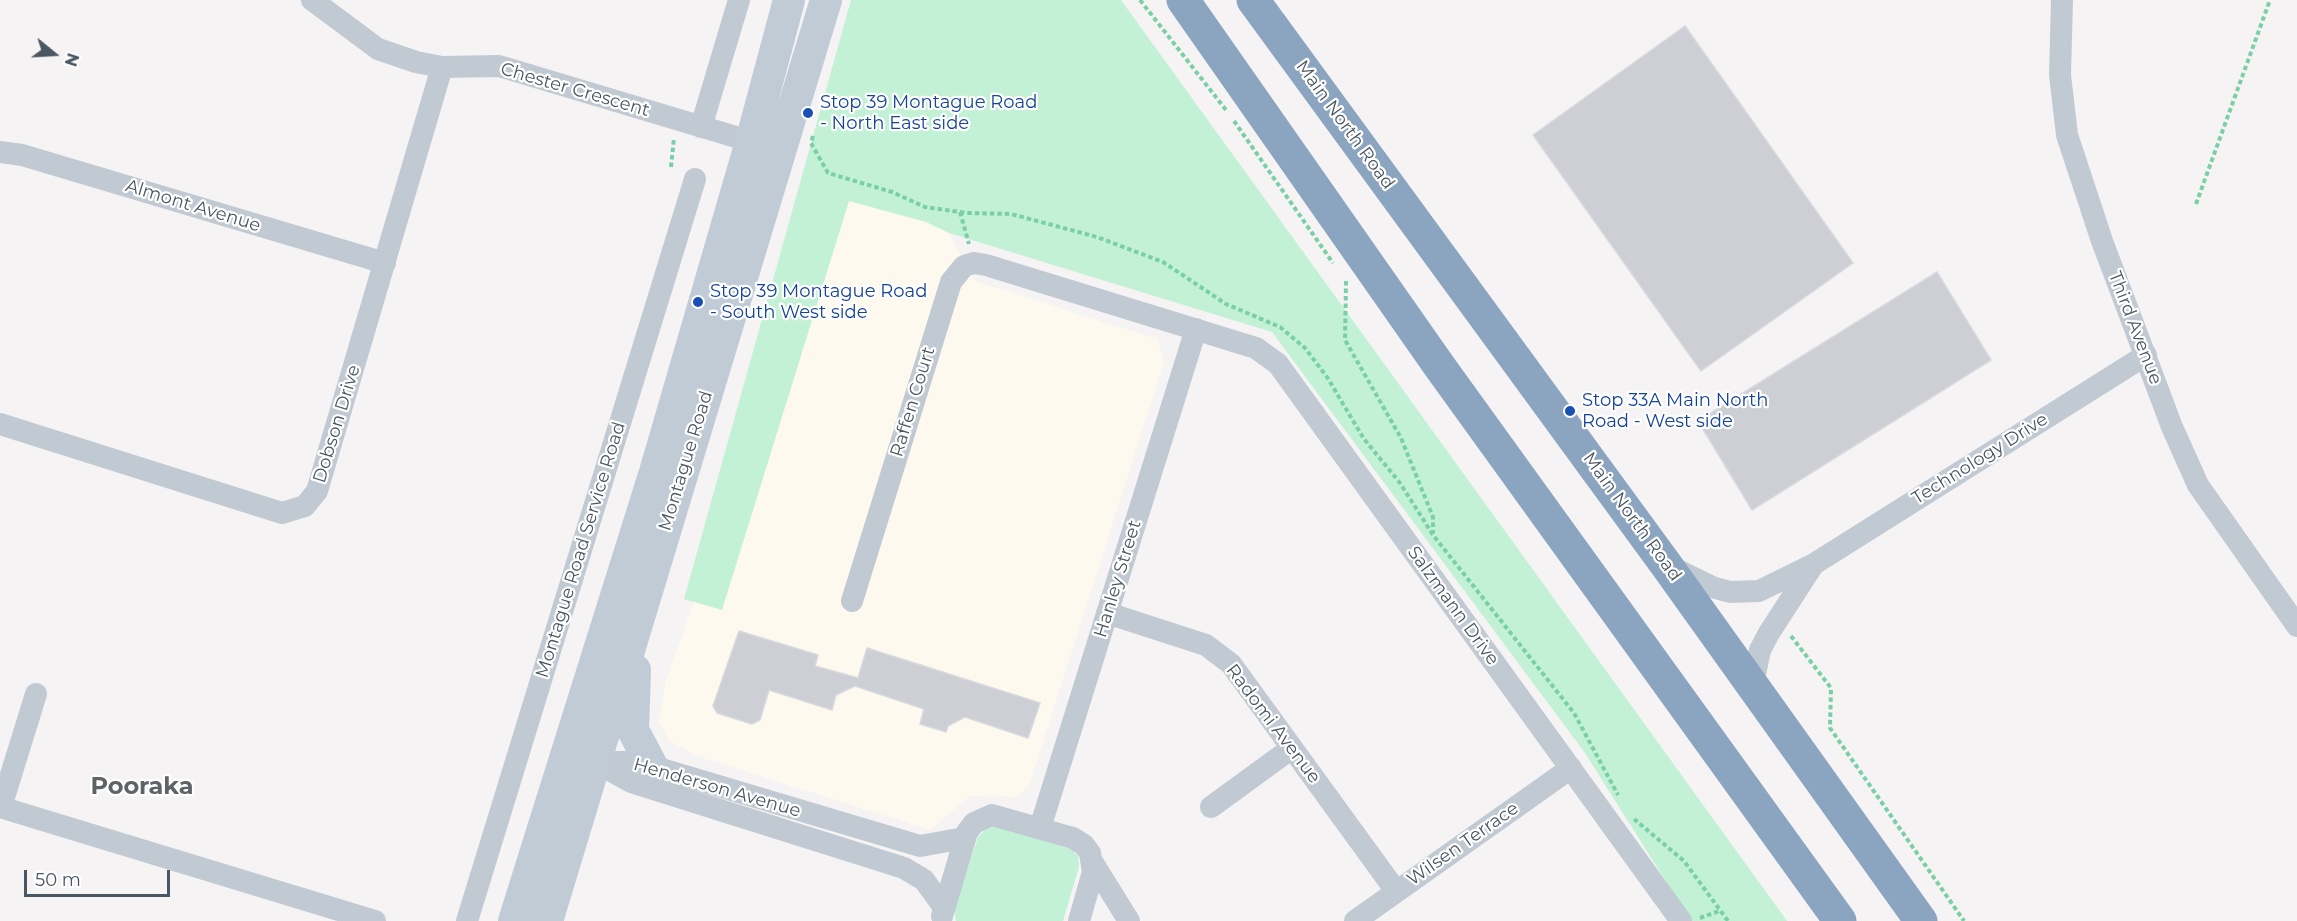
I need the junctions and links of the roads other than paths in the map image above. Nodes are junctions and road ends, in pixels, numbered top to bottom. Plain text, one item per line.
1 (312, 0) edge
2 (739, 0) edge
3 (789, 0) edge
4 (826, 0) edge
5 (1183, 0) edge
6 (1253, 0) edge
7 (2062, 0) edge
8 (442, 67) junction
9 (701, 127) junction
10 (766, 146) junction
11 (0, 152) edge
12 (695, 179) dead end
13 (385, 263) junction
14 (1196, 329) junction
15 (2146, 355) junction
16 (0, 424) edge
17 (1814, 564) junction
18 (1668, 566) junction
19 (852, 601) dead end
20 (1107, 613) junction
21 (2297, 626) edge
22 (636, 627) junction
23 (1753, 684) junction
24 (36, 694) dead end
25 (1292, 748) junction
26 (581, 758) junction
27 (652, 766) junction
28 (1571, 768) junction
29 (0, 807) edge
30 (1211, 807) dead end
31 (1040, 828) junction
32 (964, 838) junction
33 (1093, 863) junction
34 (1396, 891) junction
35 (943, 914) edge
36 (375, 921) edge
37 (467, 921) edge
38 (514, 921) edge
39 (547, 921) edge
40 (1079, 921) edge
41 (1129, 921) edge
42 (1355, 921) edge
43 (1682, 921) edge
44 (1839, 921) edge
45 (1921, 921) edge

1 - 8 street, Chester Crescent
2 - 9 street
3 - 10 main road, Montague Road
4 - 10 main road, Montague Road
5 - 44 highway
6 - 18 highway, Main North Road
7 - 15 street, Third Avenue
8 - 9 street, Chester Crescent
8 - 13 street, Dobson Drive
9 - 10 street, Chester Crescent
10 - 22 main road, Montague Road
10 - 26 main road, Montague Road
11 - 13 street, Almont Avenue
12 - 37 street, Montague Road Service Road
13 - 16 street, Dobson Drive
14 - 19 street, Raffen Court
14 - 20 street, Hanley Street
14 - 28 street, Salzmann Drive
15 - 17 street, Technology Drive
15 - 21 street, Third Avenue
17 - 18 street, Technology Drive
17 - 23 street, Technology Drive
18 - 23 highway, Main North Road
20 - 25 street, Radomi Avenue
20 - 31 street, Hanley Street
22 - 26 main road, Montague Road
22 - 27 main road
23 - 45 highway, Main North Road
24 - 29 street
25 - 30 street
25 - 34 street, Radomi Avenue
26 - 27 street, Henderson Avenue
26 - 35 street, Henderson Avenue
26 - 38 main road, Montague Road
26 - 39 main road, Montague Road
27 - 32 street, Henderson Avenue
28 - 34 street, Wilsen Terrace
28 - 43 street, Salzmann Drive
29 - 36 street
31 - 32 street
31 - 33 street
32 - 35 street
33 - 40 street
33 - 41 street
34 - 42 street, Wilsen Terrace

